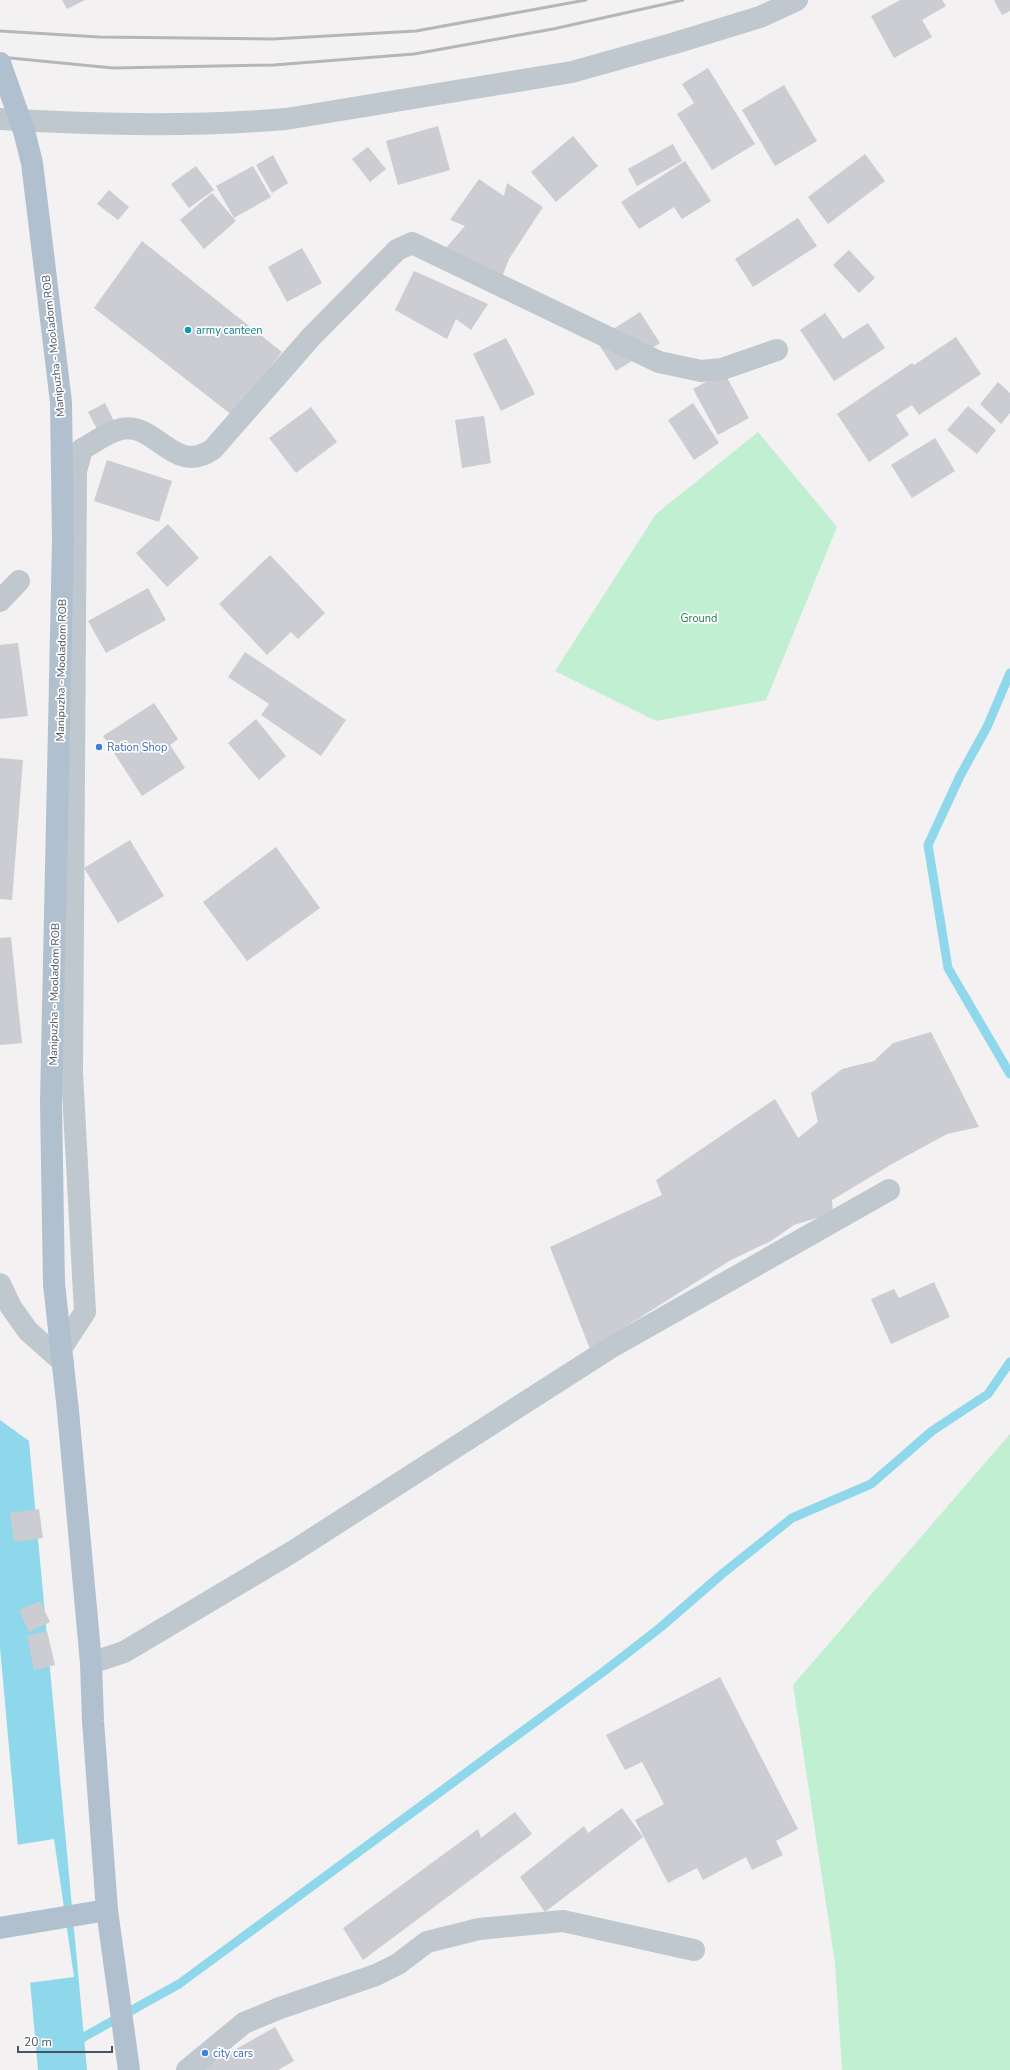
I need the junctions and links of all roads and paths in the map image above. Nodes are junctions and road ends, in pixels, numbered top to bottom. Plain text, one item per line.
1 (797, 0) edge
2 (0, 62) edge
3 (0, 119) edge
4 (777, 350) dead end
5 (19, 581) dead end
6 (0, 601) edge
7 (889, 1190) dead end
8 (0, 1284) edge
9 (62, 1355) junction
10 (91, 1663) junction
11 (107, 1910) junction
12 (0, 1928) edge
13 (694, 1950) dead end
14 (129, 2070) edge
15 (187, 2070) edge

1 - 3 street
2 - 9 main road, Manipuzha - Mooladom ROB, bridge
4 - 9 street
5 - 6 street
7 - 10 street
8 - 9 street
9 - 10 main road, Manipuzha - Mooladom ROB
10 - 11 main road, Manipuzha - Mooladom ROB
11 - 12 main road
11 - 14 main road, Manipuzha - Mooladom ROB
13 - 15 street

